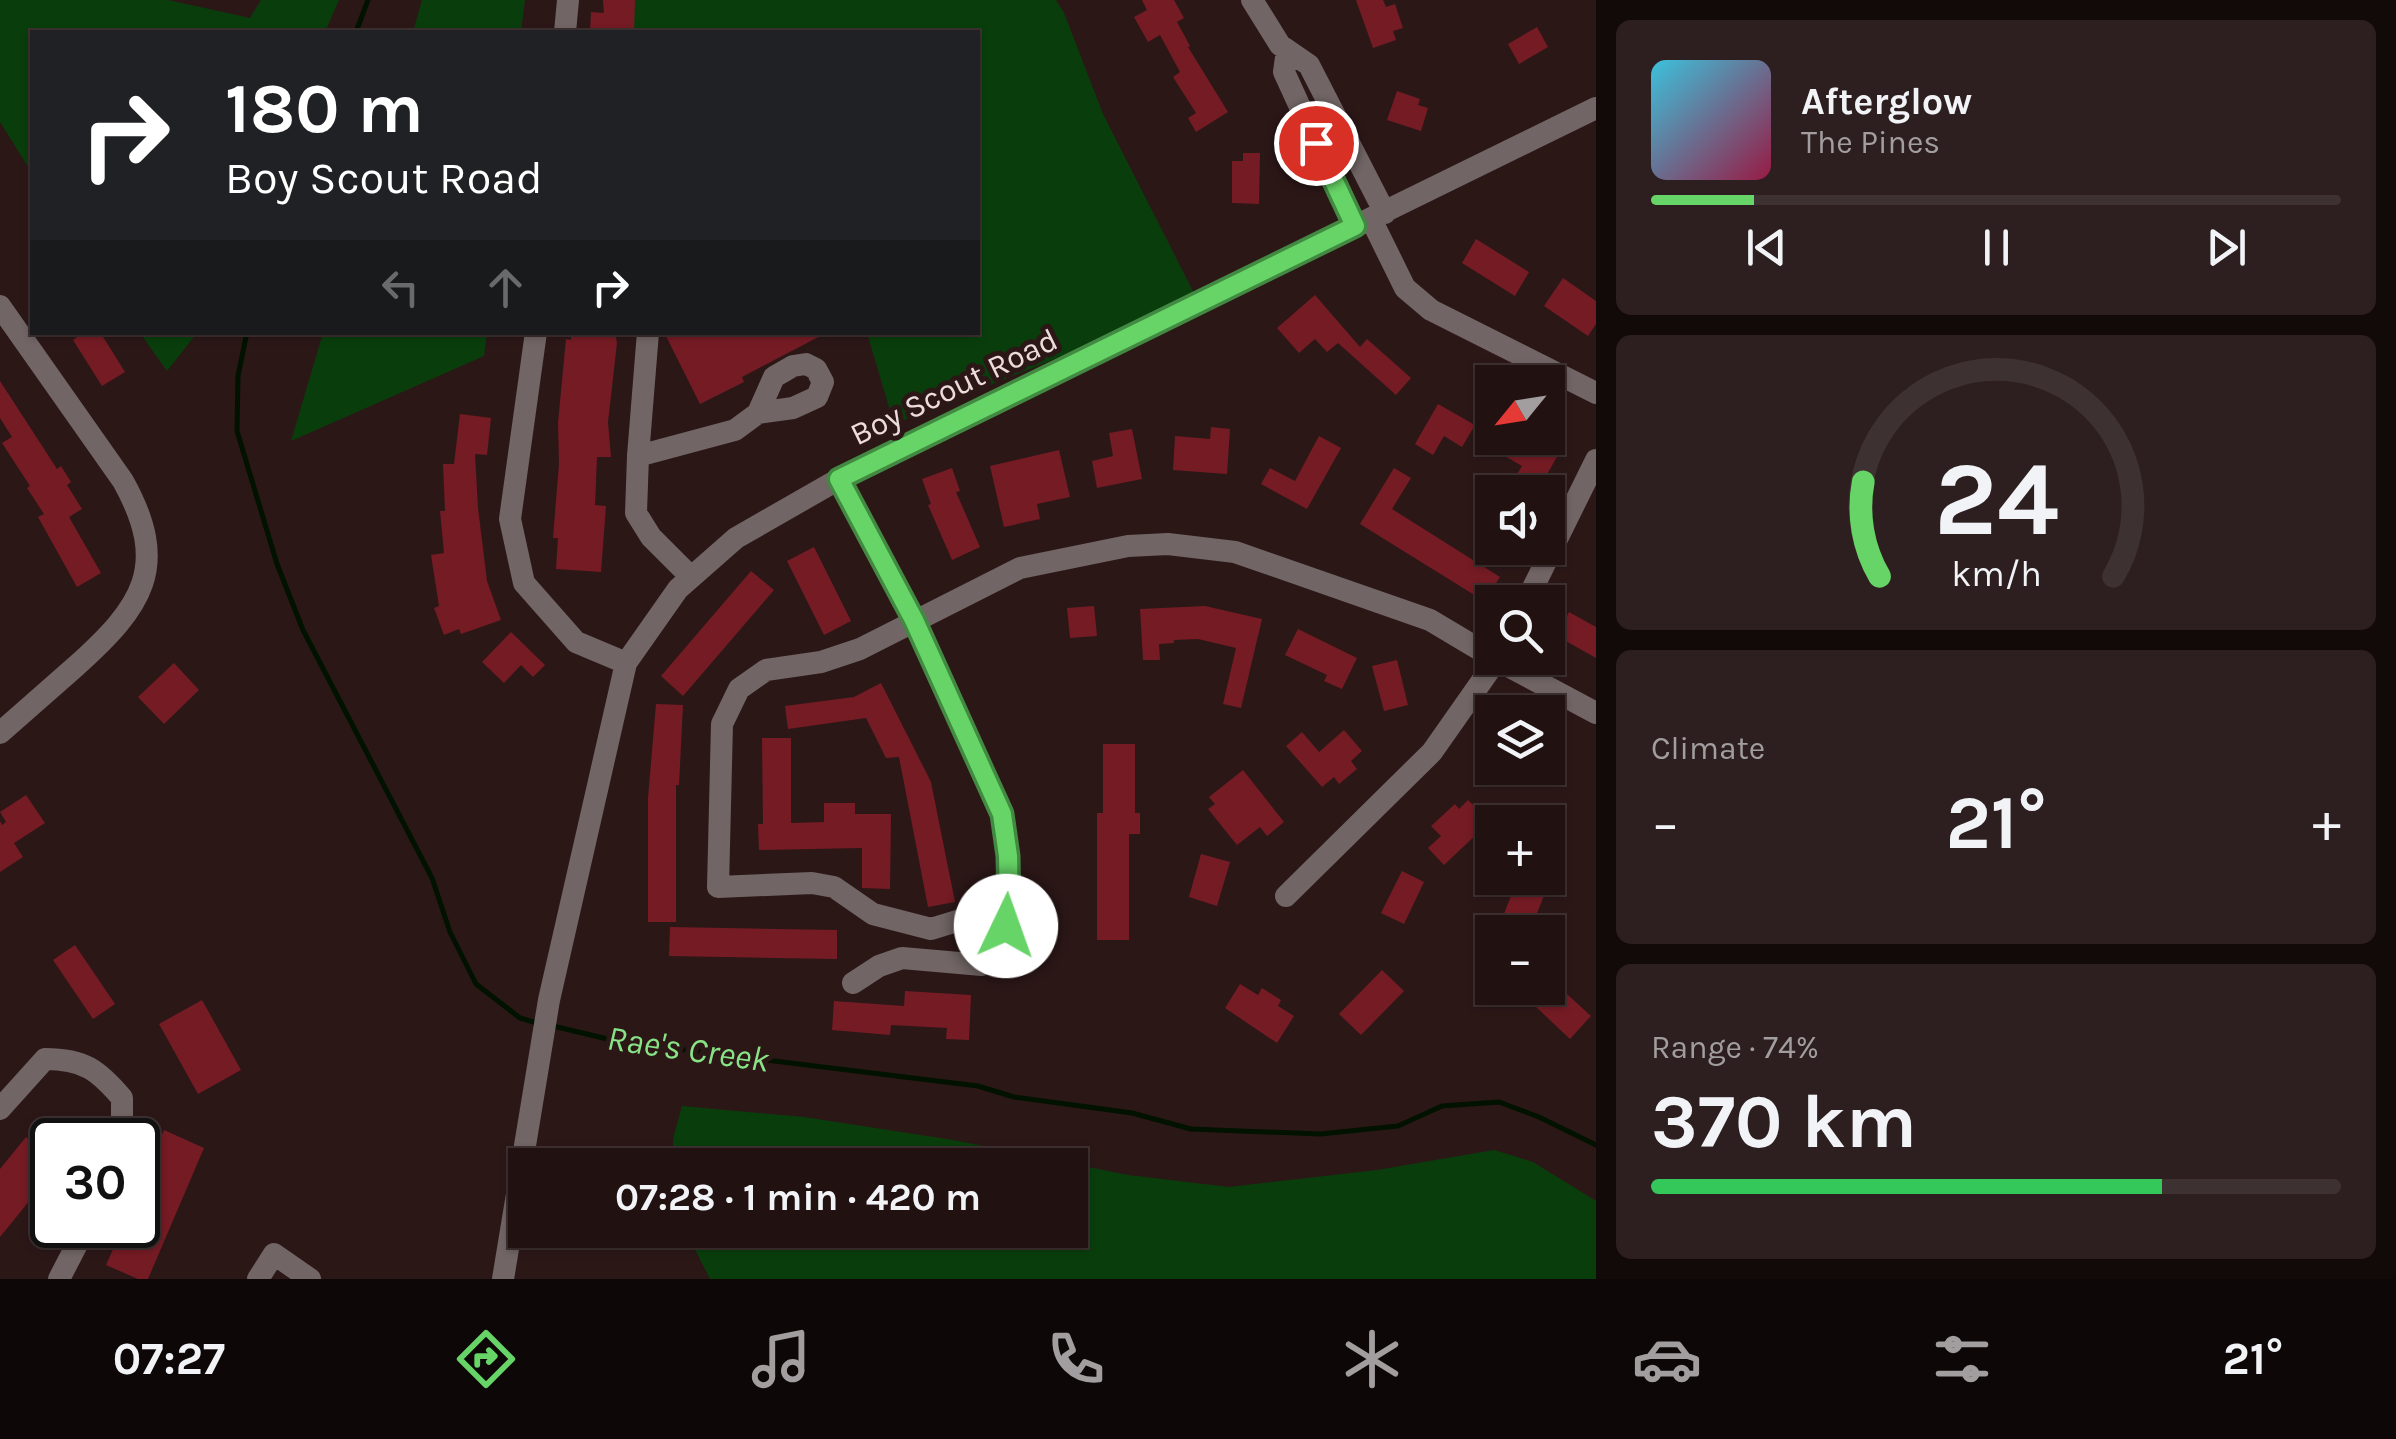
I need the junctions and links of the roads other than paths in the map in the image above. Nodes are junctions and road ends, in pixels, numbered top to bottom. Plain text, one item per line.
1 (568, 0) edge
2 (1252, 0) edge
3 (565, 30) edge
4 (1288, 50) junction
5 (1596, 108) edge
6 (1370, 220) junction
7 (0, 306) edge
8 (536, 335) edge
9 (648, 335) edge
10 (1596, 394) edge
11 (758, 413) dead end
12 (638, 456) junction
13 (1596, 460) edge
14 (839, 479) junction
15 (691, 577) junction
16 (1534, 585) edge
17 (914, 620) junction
18 (1475, 646) edge
19 (626, 662) junction
20 (1484, 675) edge
21 (1526, 675) edge
22 (1596, 714) edge
23 (0, 733) edge
24 (1286, 896) dead end
25 (1009, 906) junction
26 (853, 983) dead end
27 (0, 1110) edge
28 (122, 1118) edge
29 (75, 1248) edge
30 (60, 1279) edge
31 (258, 1279) edge
32 (310, 1279) edge
33 (503, 1279) edge

1 - 3 street
2 - 4 street
4 - 6 street
4 - 6 street
5 - 6 street, Boy Scout Road
6 - 10 street
6 - 14 street, Boy Scout Road
7 - 23 street
8 - 19 street
9 - 12 street
11 - 12 street
12 - 15 street
13 - 16 street
14 - 15 street, Boy Scout Road
14 - 17 street
15 - 19 street, Boy Scout Road
17 - 18 street
17 - 25 street
17 - 25 street
19 - 33 street, Boy Scout Road
20 - 24 street
21 - 22 street
25 - 26 street
27 - 28 street
29 - 30 street
31 - 32 street

